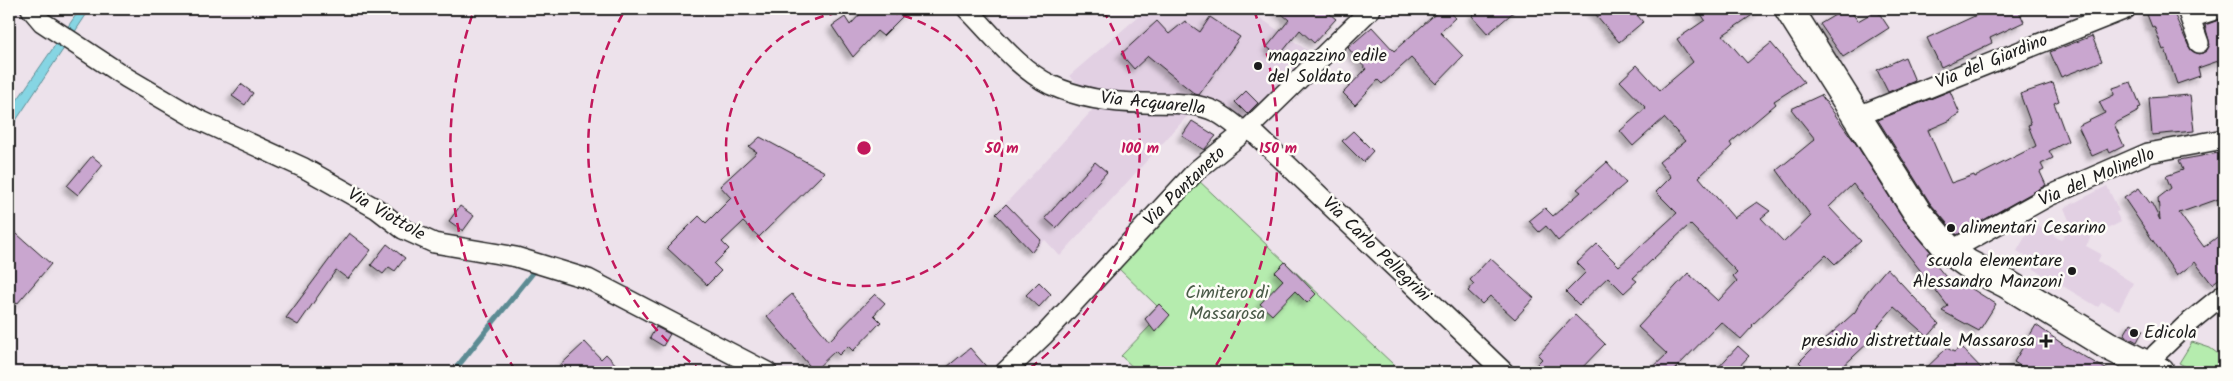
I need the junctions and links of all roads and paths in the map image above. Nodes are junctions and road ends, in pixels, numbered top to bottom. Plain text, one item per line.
1 (967, 9) edge
2 (1371, 9) edge
3 (1790, 9) edge
4 (2126, 9) edge
5 (2218, 9) edge
6 (2101, 13) edge
7 (2189, 13) edge
8 (36, 15) edge
9 (2199, 43) dead end
10 (1858, 116) junction
11 (1246, 130) junction
12 (2224, 139) edge
13 (1950, 251) junction
14 (2224, 294) edge
15 (2150, 370) edge
16 (767, 372) edge
17 (1005, 372) edge
18 (1504, 372) edge

1 - 11 street, Via Acquarella
2 - 11 street, Via Pantaneto
3 - 10 main road
4 - 6 street, Via del Giardino
5 - 7 street
6 - 10 street, Via del Giardino
7 - 9 street
8 - 16 street, Via Viottole
10 - 13 main road
11 - 17 street, Via Pantaneto
11 - 18 street, Via Carlo Pellegrini
12 - 13 street, Via del Molinello
13 - 15 main road
14 - 15 street

